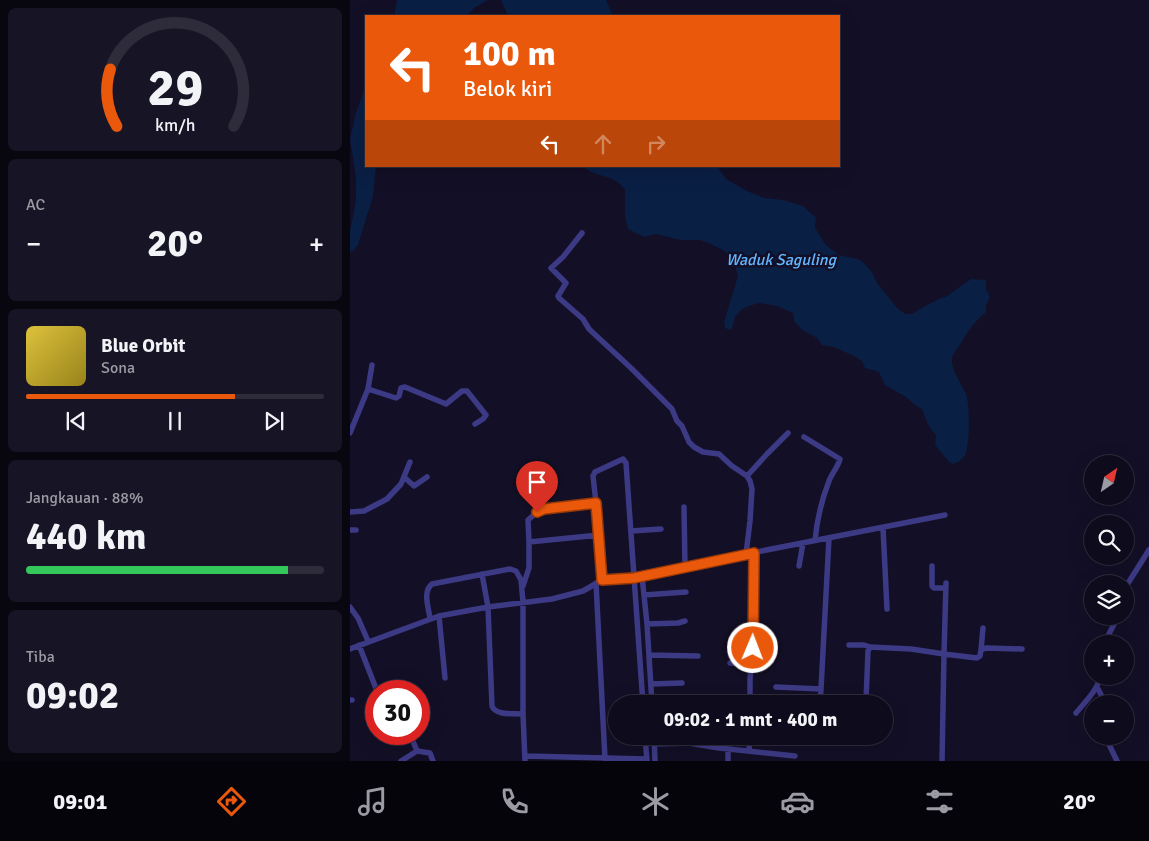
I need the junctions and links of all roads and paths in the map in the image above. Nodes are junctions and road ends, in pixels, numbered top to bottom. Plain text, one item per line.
1 (582, 233) dead end
2 (372, 365) dead end
3 (368, 389) junction
4 (475, 424) dead end
5 (350, 433) edge
6 (788, 433) dead end
7 (804, 437) dead end
8 (410, 462) dead end
9 (747, 476) junction
10 (427, 477) dead end
11 (404, 478) junction
12 (596, 503) junction
13 (684, 507) dead end
14 (350, 512) edge
15 (945, 516) dead end
16 (883, 528) junction
17 (662, 529) dead end
18 (631, 531) junction
19 (598, 535) junction
20 (829, 538) junction
21 (815, 540) junction
22 (529, 542) junction
23 (803, 543) junction
24 (1149, 550) edge
25 (754, 553) junction
26 (746, 554) junction
27 (686, 566) junction
28 (799, 566) dead end
29 (932, 566) dead end
30 (482, 574) junction
31 (1133, 575) edge
32 (642, 576) junction
33 (634, 578) junction
34 (602, 580) junction
35 (596, 583) junction
36 (522, 588) junction
37 (686, 592) dead end
38 (644, 595) junction
39 (523, 602) junction
40 (350, 607) edge
41 (488, 607) junction
42 (887, 609) dead end
43 (439, 616) junction
44 (430, 619) junction
45 (685, 621) dead end
46 (647, 624) junction
47 (983, 628) dead end
48 (368, 641) junction
49 (359, 645) junction
50 (849, 645) dead end
51 (870, 647) junction
52 (350, 649) edge
53 (1022, 649) dead end
54 (981, 650) junction
55 (944, 654) junction
56 (649, 655) junction
57 (698, 656) dead end
58 (730, 663) dead end
59 (751, 664) junction
60 (444, 678) dead end
61 (373, 680) edge
62 (682, 683) dead end
63 (651, 684) junction
64 (1097, 686) joint
65 (776, 687) dead end
66 (821, 689) junction
67 (642, 695) edge
68 (652, 695) edge
69 (750, 695) edge
70 (821, 695) edge
71 (866, 695) edge
72 (1102, 695) edge
73 (1076, 713) dead end
74 (523, 714) junction
75 (415, 745) edge
76 (646, 745) edge
77 (654, 745) edge
78 (702, 745) edge
79 (749, 745) edge
80 (1109, 745) edge
81 (728, 749) junction
82 (749, 750) junction
83 (417, 751) junction
84 (795, 756) dead end
85 (525, 759) edge
86 (605, 759) junction
87 (647, 760) edge
88 (401, 761) edge
89 (433, 761) edge
90 (655, 761) edge
91 (728, 761) edge
92 (942, 761) edge
93 (1117, 761) edge

1 - 9 street
2 - 3 street
3 - 4 street
3 - 5 street
6 - 9 street
7 - 21 street
8 - 11 street
9 - 26 street
10 - 11 street
11 - 14 street
12 - 18 street
12 - 19 street
12 - 22 street
13 - 27 street
15 - 16 street
16 - 20 street
16 - 42 street
17 - 18 street
18 - 33 street
19 - 22 street
19 - 34 street
20 - 21 street
20 - 66 street
21 - 23 street
22 - 36 street
23 - 25 street
23 - 28 street
24 - 31 street
25 - 26 street
25 - 59 street
26 - 27 street
27 - 32 street
29 - 55 street
30 - 36 street
30 - 41 street
30 - 44 street
32 - 33 street
32 - 38 street
33 - 34 street
33 - 67 street
34 - 35 street
35 - 39 street
35 - 86 street
36 - 39 street
37 - 38 street
38 - 46 street
39 - 41 street
39 - 74 street
40 - 48 street
41 - 43 street
41 - 74 street
43 - 44 street
43 - 60 street
44 - 48 street
45 - 46 street
46 - 56 street
47 - 54 street
48 - 49 street
49 - 52 street
49 - 61 street
50 - 51 street
51 - 55 street
51 - 71 street
53 - 54 street
54 - 55 street
55 - 92 street
56 - 57 street
56 - 63 street
58 - 59 street
59 - 69 street
62 - 63 street
63 - 68 street
64 - 72 street
64 - 73 street
65 - 66 street
66 - 70 street
74 - 85 street
75 - 83 street
76 - 87 street
77 - 90 street
78 - 81 street
79 - 82 street
80 - 93 street
81 - 82 street
81 - 91 street
82 - 84 street
83 - 88 street
83 - 89 street
85 - 86 street
86 - 87 street

